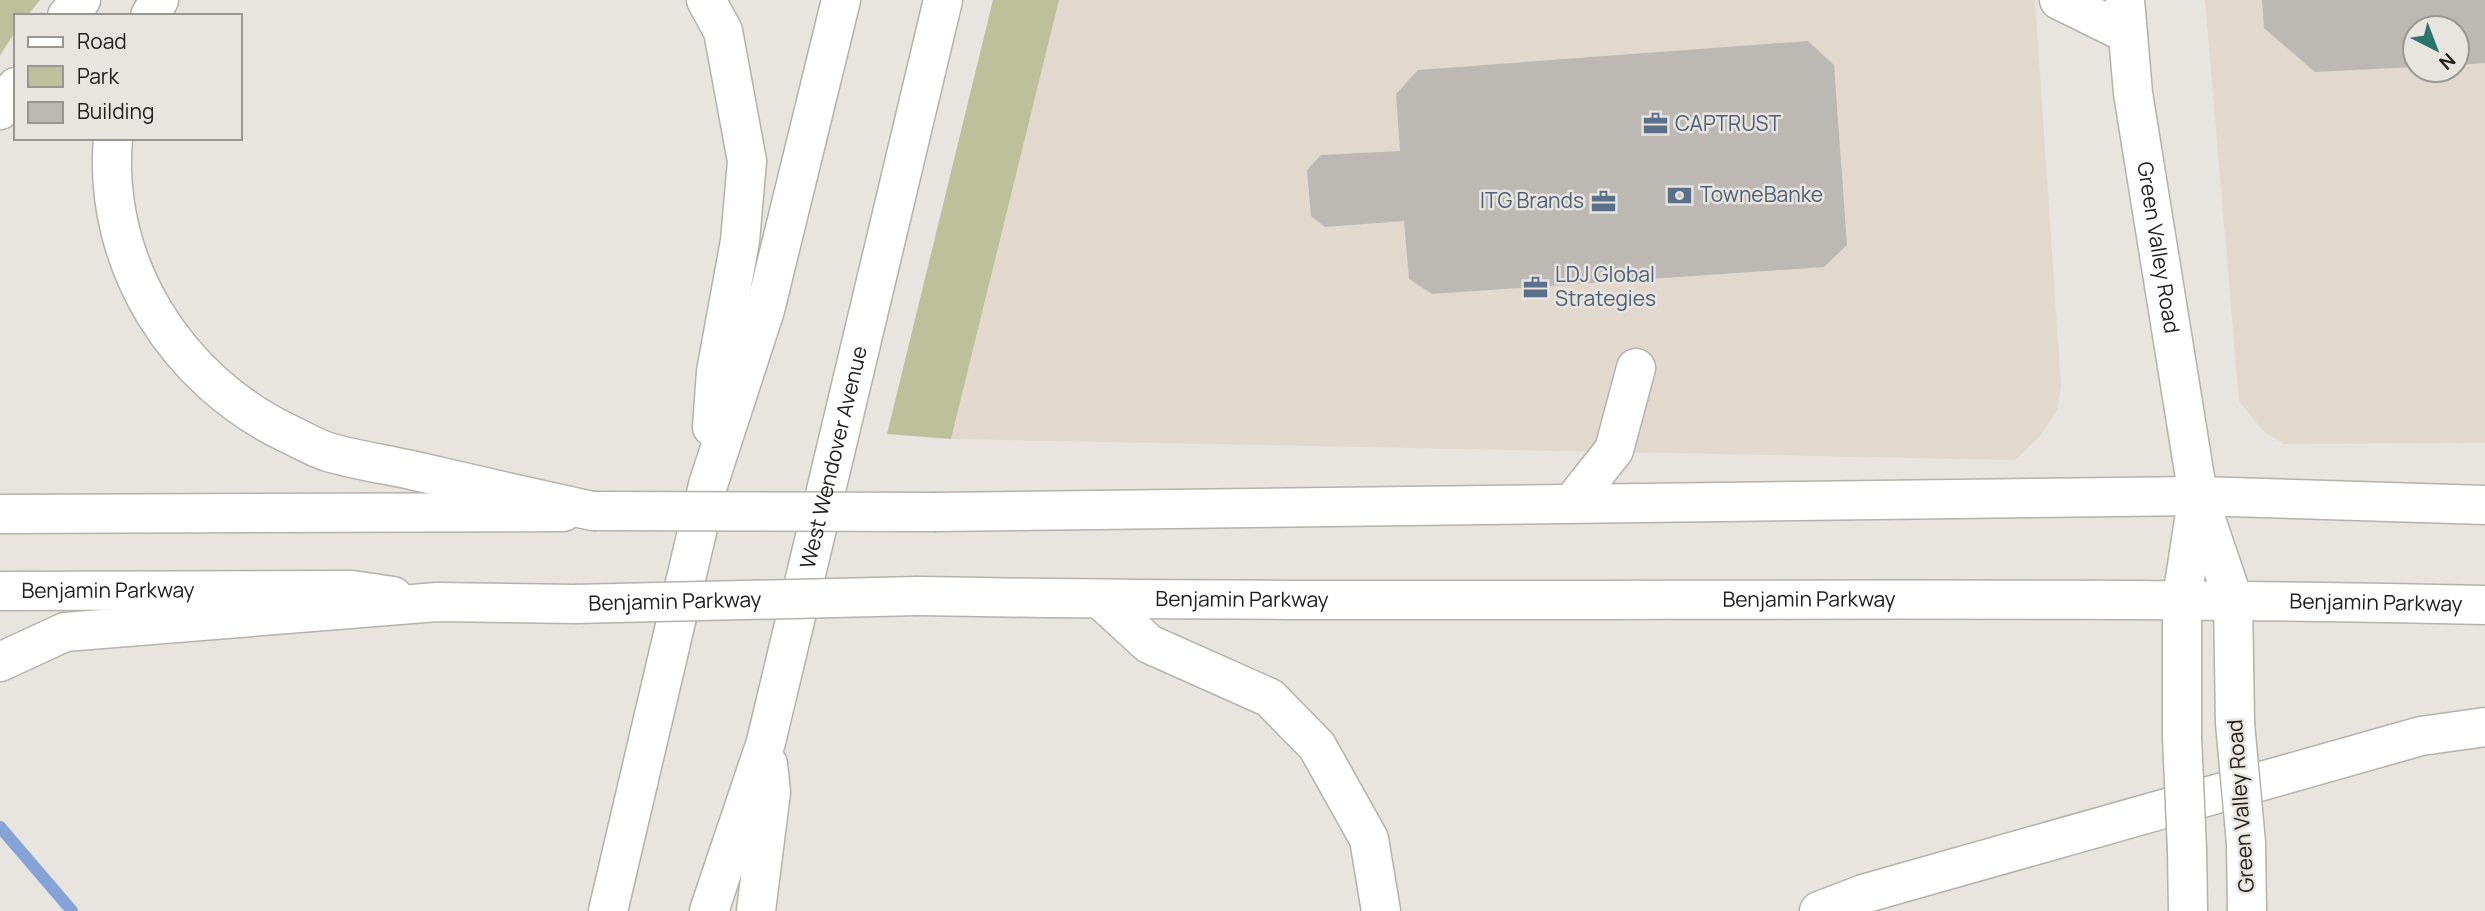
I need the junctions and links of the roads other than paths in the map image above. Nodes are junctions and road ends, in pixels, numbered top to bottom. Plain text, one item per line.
1 (80, 0) edge
2 (706, 0) edge
3 (841, 0) edge
4 (943, 0) edge
5 (2059, 0) edge
6 (69, 14) edge
7 (2127, 17) edge
8 (14, 90) edge
9 (0, 110) edge
10 (113, 140) edge
11 (1636, 368) dead end
12 (708, 485) junction
13 (2198, 496) junction
14 (1572, 503) junction
15 (2485, 505) edge
16 (593, 511) junction
17 (0, 514) edge
18 (0, 591) edge
19 (2182, 598) junction
20 (1100, 599) junction
21 (2233, 599) junction
22 (437, 602) junction
23 (2485, 605) edge
24 (0, 662) edge
25 (2485, 727) edge
26 (766, 742) junction
27 (608, 911) edge
28 (709, 911) edge
29 (757, 911) edge
30 (1381, 911) edge
31 (1819, 911) edge
32 (2188, 911) edge
33 (2247, 911) edge

1 - 6 main road
2 - 12 main road
3 - 12 main road
4 - 26 main road, West Wendover Avenue
5 - 7 main road
7 - 13 main road, Green Valley Road
8 - 9 main road
10 - 16 main road
11 - 14 main road
12 - 27 main road
13 - 14 main road
13 - 15 main road
13 - 19 main road, Green Valley Road
13 - 21 main road, Green Valley Road
14 - 16 main road, bridge
16 - 17 main road
18 - 22 main road, Benjamin Parkway
19 - 20 main road, Benjamin Parkway
19 - 21 main road, Benjamin Parkway
19 - 32 main road, Green Valley Road, bridge
20 - 22 main road, Benjamin Parkway, bridge
20 - 30 main road
21 - 23 main road, Benjamin Parkway
21 - 33 main road, Green Valley Road, bridge
22 - 24 main road
25 - 31 main road
26 - 28 main road, West Wendover Avenue
26 - 29 main road

